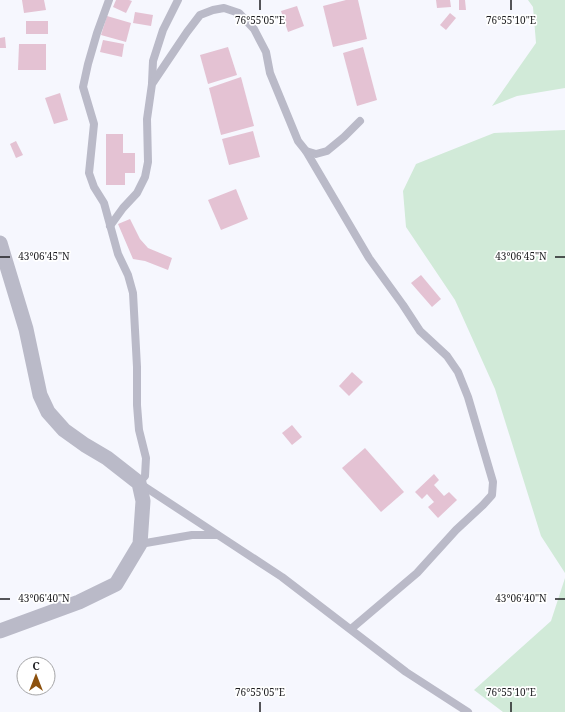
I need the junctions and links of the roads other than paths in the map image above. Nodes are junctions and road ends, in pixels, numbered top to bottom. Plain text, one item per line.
1 (109, 0) edge
2 (178, 0) edge
3 (152, 84) junction
4 (360, 121) dead end
5 (306, 151) junction
6 (110, 226) junction
7 (0, 243) edge
8 (139, 483) junction
9 (218, 535) junction
10 (140, 544) junction
11 (351, 629) junction
12 (0, 631) edge
13 (468, 712) edge

1 - 6 lane
2 - 3 lane
3 - 5 lane
3 - 6 lane
4 - 5 lane
5 - 11 lane
6 - 8 lane
7 - 8 street
8 - 9 lane
8 - 10 street
9 - 10 lane
9 - 11 lane
10 - 12 street
11 - 13 lane

